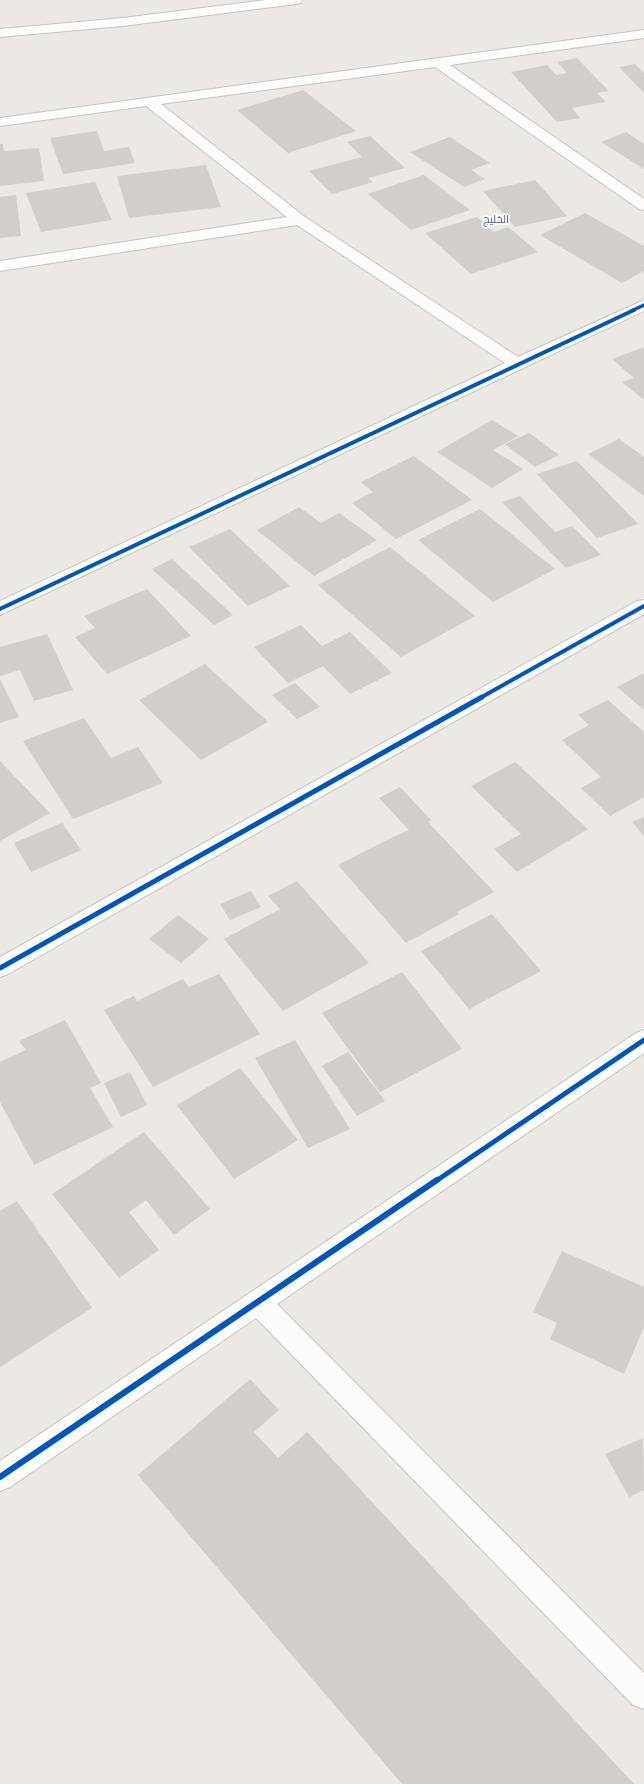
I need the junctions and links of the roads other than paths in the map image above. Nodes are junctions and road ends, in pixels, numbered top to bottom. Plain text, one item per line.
1 (296, 0) edge
2 (0, 33) edge
3 (644, 34) edge
4 (436, 62) junction
5 (148, 101) junction
6 (0, 122) edge
7 (644, 206) edge
8 (300, 220) junction
9 (0, 266) edge
10 (644, 305) edge
11 (517, 364) junction
12 (644, 606) edge
13 (0, 609) edge
14 (0, 968) edge
15 (644, 1040) edge
16 (258, 1302) junction
17 (0, 1477) edge
18 (644, 1694) edge

1 - 2 street
3 - 4 street
4 - 5 street
4 - 7 street
5 - 6 street
5 - 8 street
8 - 9 street
8 - 11 street
10 - 11 street
11 - 13 street
12 - 14 street
15 - 16 street
16 - 17 street
16 - 18 street

